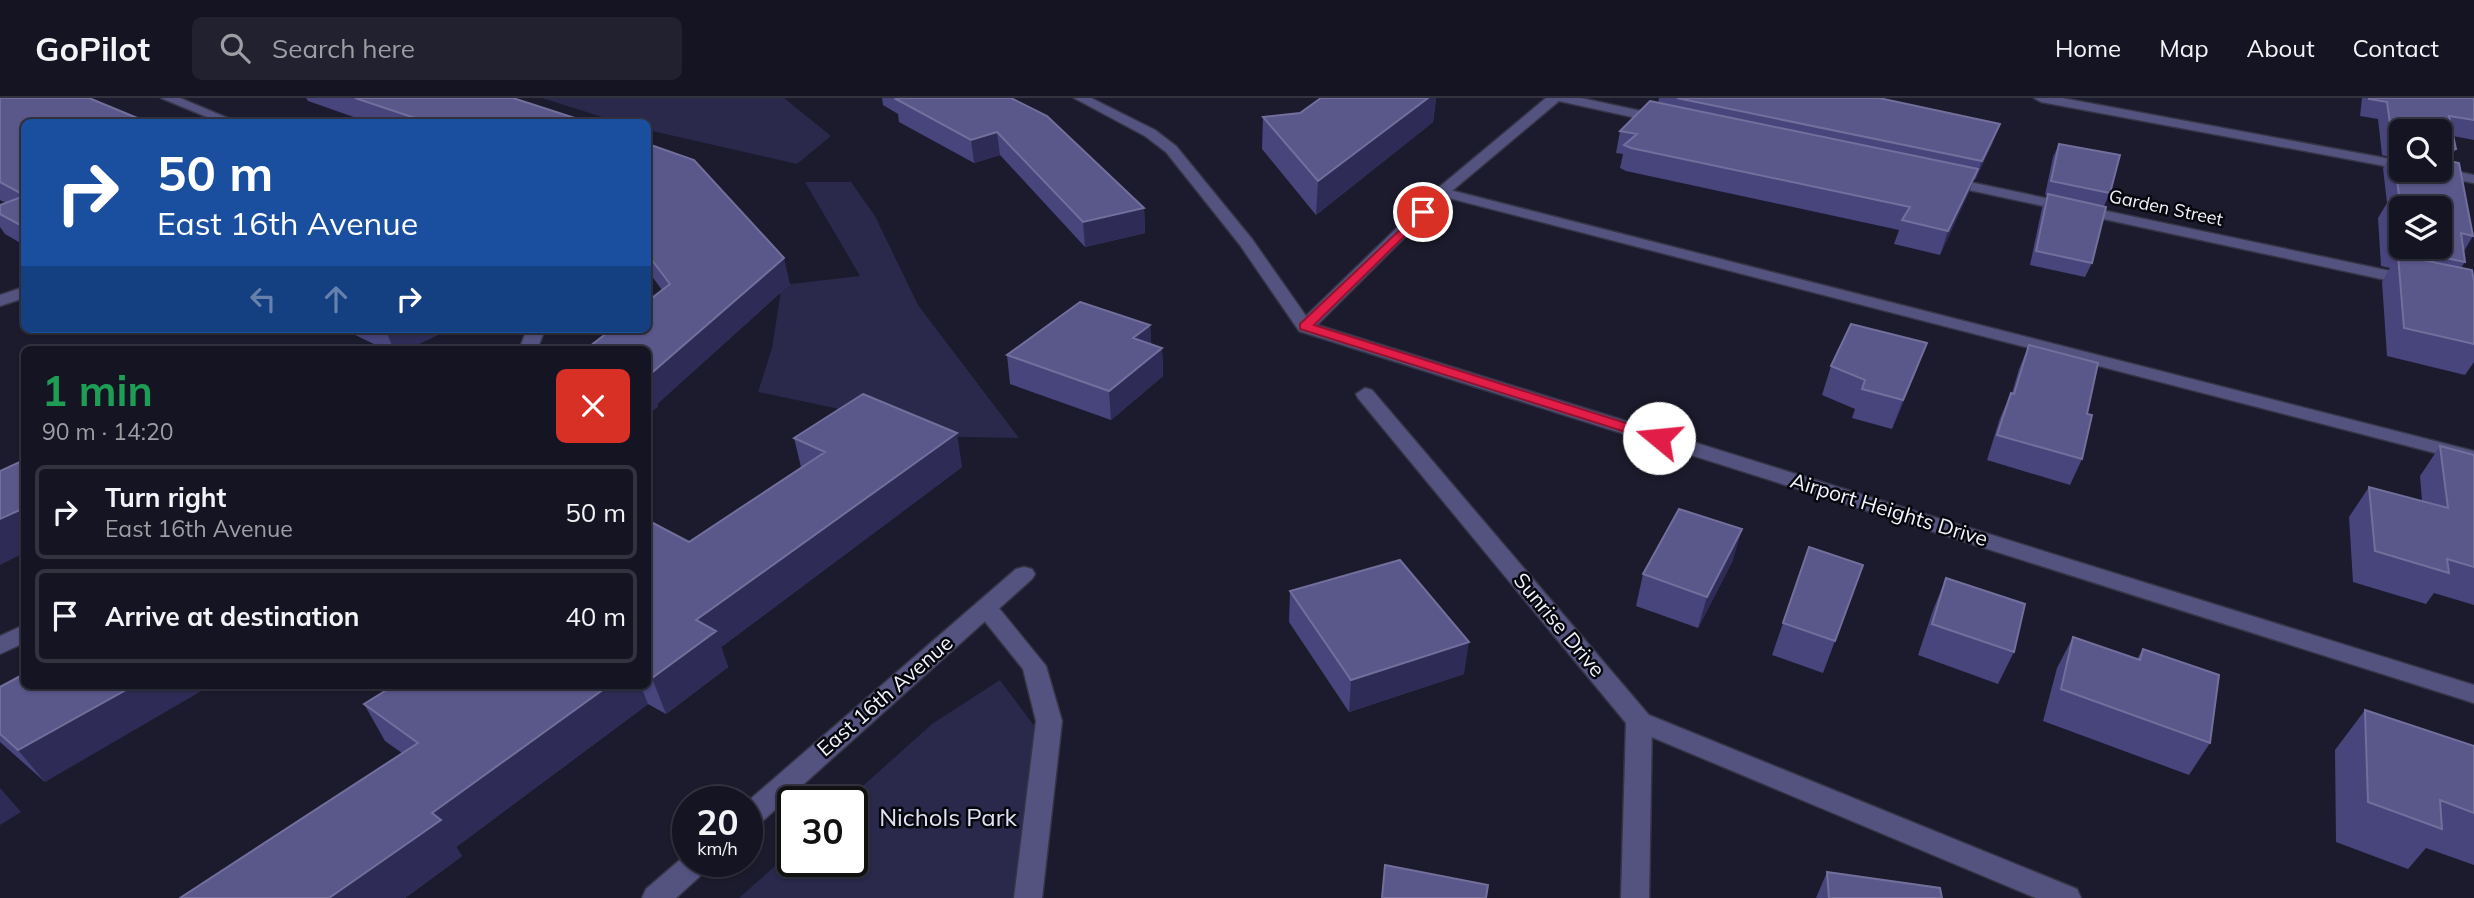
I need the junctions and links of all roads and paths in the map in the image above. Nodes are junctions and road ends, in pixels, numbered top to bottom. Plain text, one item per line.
1 (168, 98) edge
2 (1081, 98) edge
3 (1554, 98) edge
4 (1563, 98) edge
5 (2041, 98) edge
6 (222, 119) edge
7 (1685, 124) edge
8 (2389, 163) edge
9 (2452, 175) edge
10 (1930, 177) edge
11 (2474, 179) edge
12 (1442, 192) junction
13 (2433, 286) edge
14 (21, 293) edge
15 (0, 301) edge
16 (1305, 327) junction
17 (1365, 394) dead end
18 (2474, 457) edge
19 (1024, 574) dead end
20 (986, 608) junction
21 (21, 635) edge
22 (0, 646) edge
23 (2474, 694) edge
24 (1639, 721) junction
25 (763, 804) edge
26 (680, 877) edge
27 (656, 898) edge
28 (1028, 898) edge
29 (1635, 898) edge
30 (2067, 898) edge

1 - 6 street
2 - 16 street
3 - 12 street
4 - 7 street
5 - 8 street
9 - 11 street
10 - 13 street, Garden Street
12 - 16 street
12 - 18 street
14 - 15 street
16 - 23 street, Airport Heights Drive
17 - 24 street, Sunrise Drive
19 - 20 street, East 16th Avenue
20 - 25 street, East 16th Avenue
20 - 28 street
21 - 22 street
24 - 29 street
24 - 30 street
26 - 27 street

